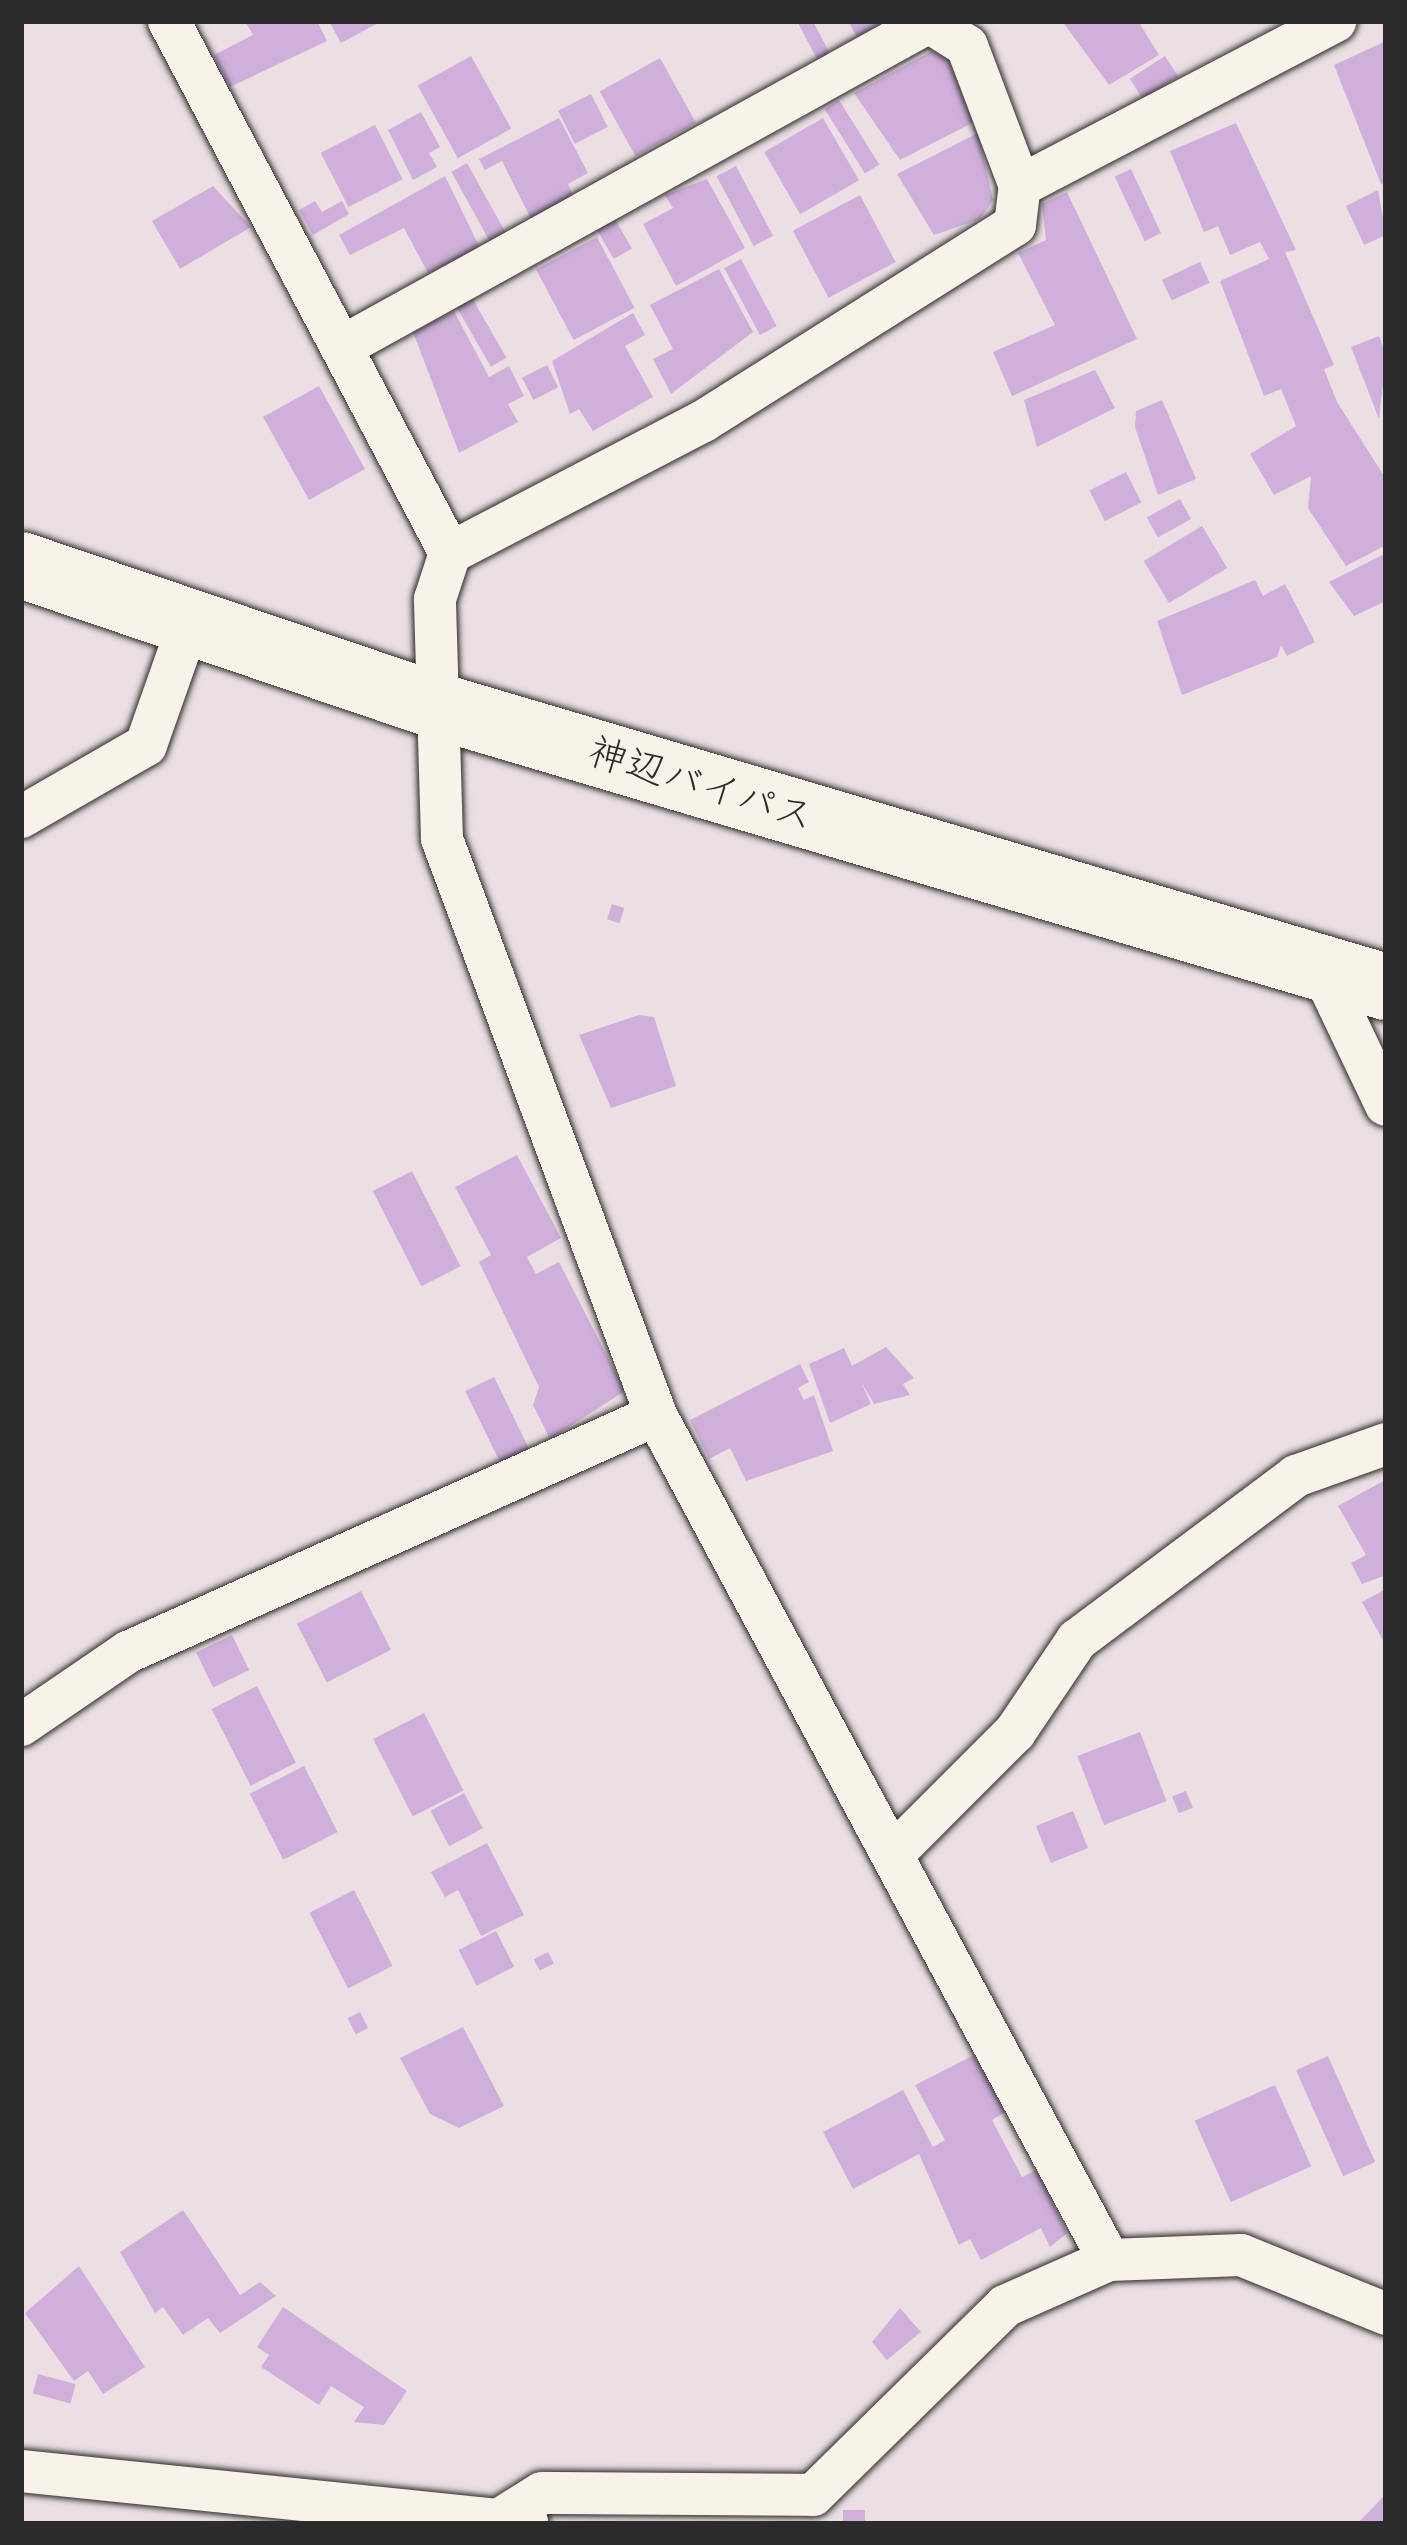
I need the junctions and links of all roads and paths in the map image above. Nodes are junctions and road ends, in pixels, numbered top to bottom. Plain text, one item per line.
1 (169, 21) edge
2 (1336, 21) edge
3 (1020, 186) junction
4 (346, 344) junction
5 (450, 553) junction
6 (21, 565) edge
7 (189, 623) junction
8 (444, 708) junction
9 (21, 817) edge
10 (1323, 973) junction
11 (1386, 987) edge
12 (1386, 1106) edge
13 (656, 1415) junction
14 (1386, 1444) edge
15 (21, 1725) edge
16 (895, 1852) junction
17 (1109, 2260) junction
18 (1386, 2314) edge
19 (21, 2471) edge
20 (516, 2521) edge

1 - 4 street
2 - 3 street
3 - 4 street
3 - 5 street
4 - 5 street
5 - 8 street
6 - 7 highway, 神辺バイパス
7 - 8 highway, 神辺バイパス
7 - 9 street
8 - 10 highway, 神辺バイパス
8 - 13 street
10 - 11 highway, 神辺バイパス
10 - 12 street
13 - 15 street
13 - 16 street
14 - 16 street
16 - 17 street
17 - 18 street
17 - 20 street
19 - 20 street

